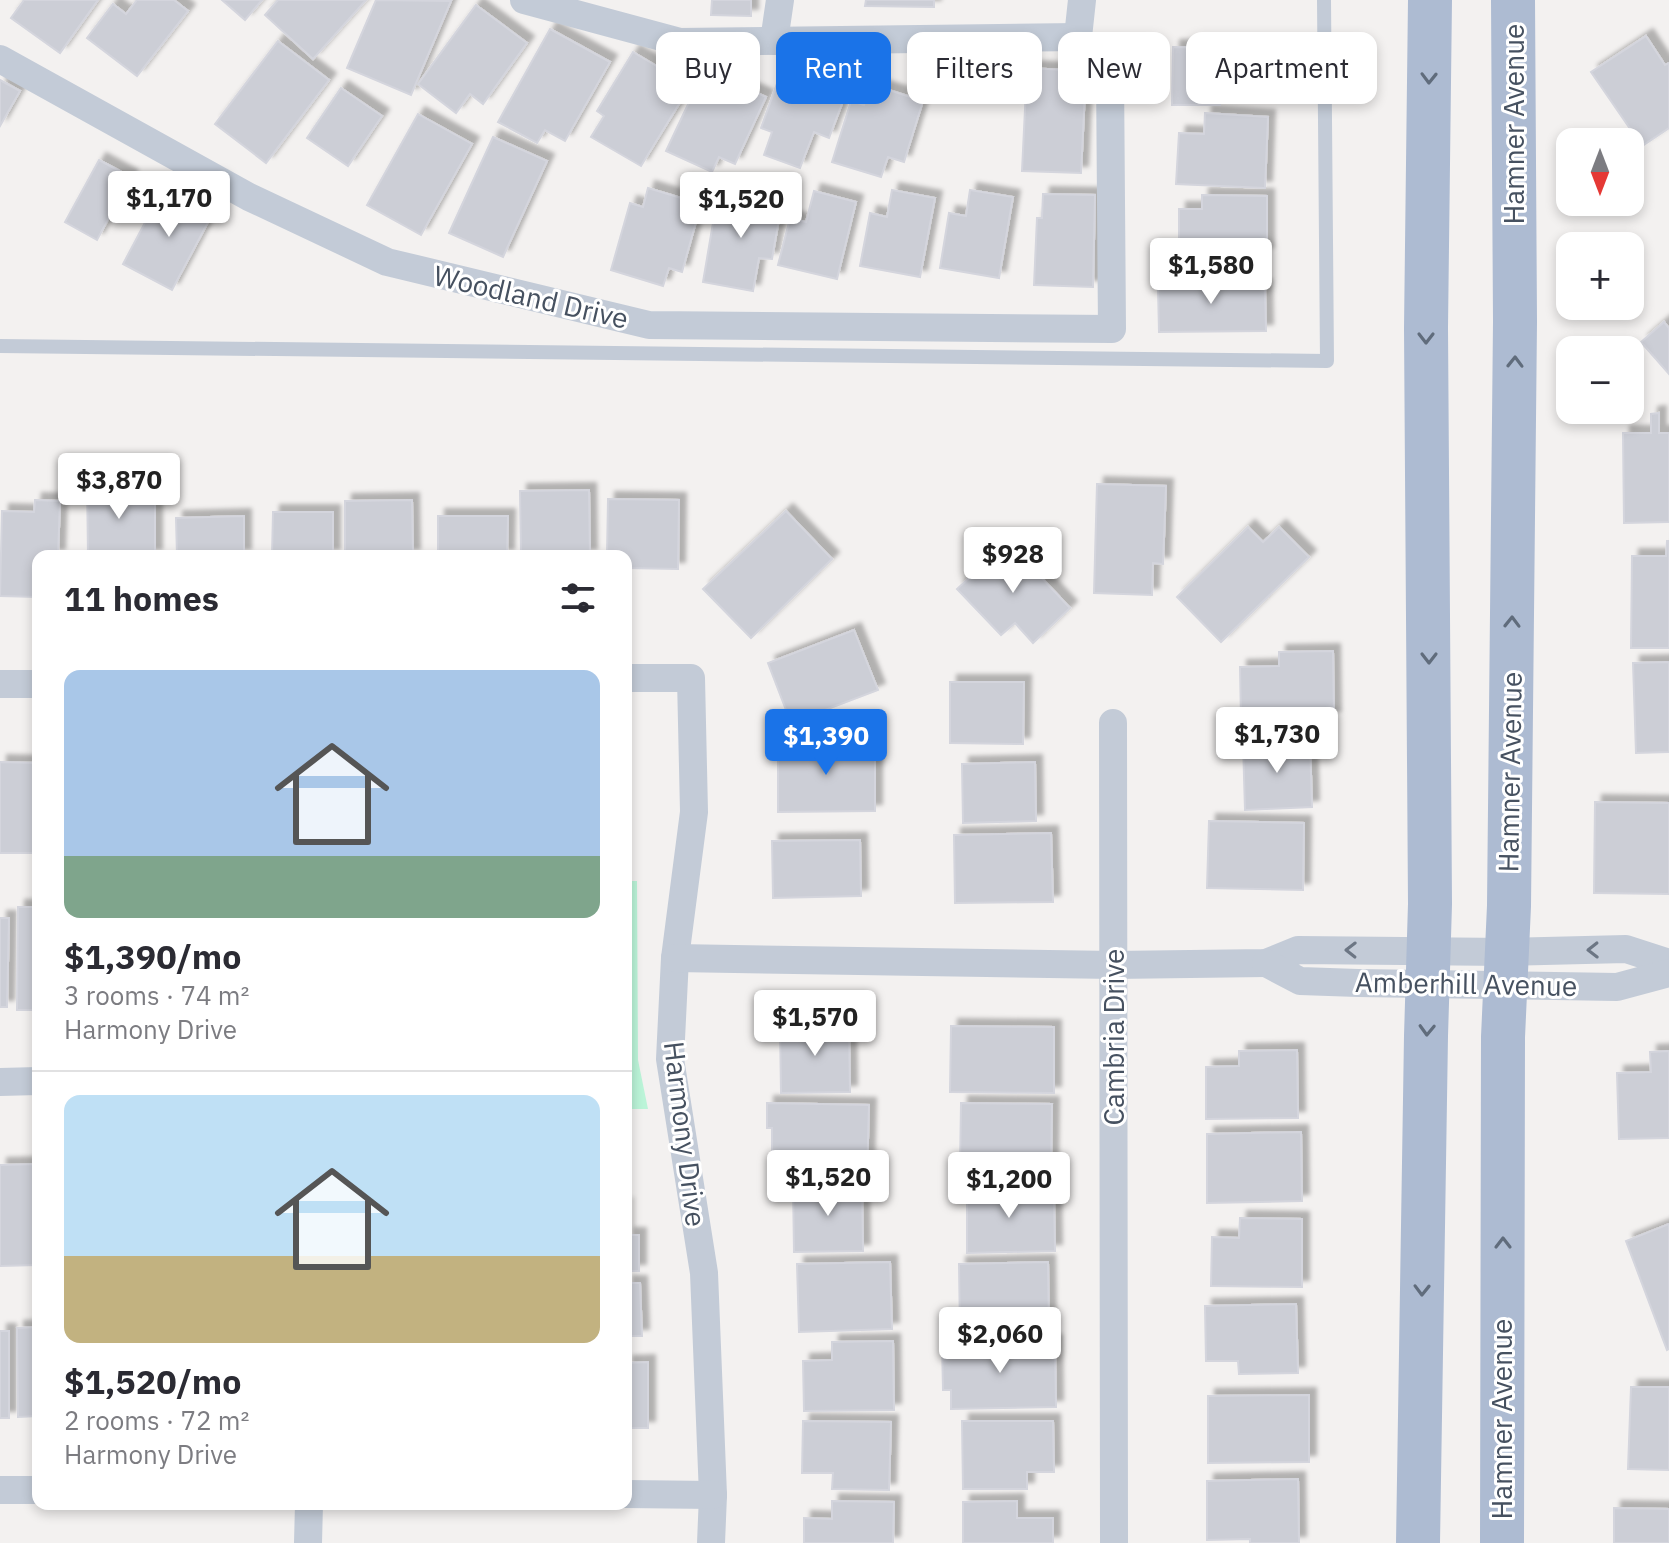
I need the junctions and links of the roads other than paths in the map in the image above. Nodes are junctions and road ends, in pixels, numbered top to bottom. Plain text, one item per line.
1 (524, 0) edge
2 (780, 0) edge
3 (1082, 0) edge
4 (1324, 0) edge
5 (1430, 0) edge
6 (1513, 0) edge
7 (1079, 32) edge
8 (1058, 37) edge
9 (774, 41) junction
10 (0, 59) edge
11 (1110, 104) edge
12 (0, 346) edge
13 (632, 678) edge
14 (0, 684) edge
15 (32, 684) edge
16 (1113, 723) dead end
17 (675, 958) junction
18 (1669, 963) edge
19 (1114, 965) junction
20 (1429, 968) junction
21 (1507, 968) junction
22 (1669, 973) edge
23 (32, 1081) edge
24 (0, 1082) edge
25 (0, 1490) edge
26 (32, 1490) edge
27 (632, 1494) edge
28 (713, 1495) junction
29 (309, 1510) edge
30 (308, 1543) edge
31 (711, 1543) edge
32 (1114, 1543) edge
33 (1418, 1543) edge
34 (1502, 1543) edge

1 - 9 street
2 - 9 street
3 - 7 street
4 - 12 lane
5 -> 20 main road
21 -> 6 main road, Hamner Avenue
8 - 9 street
10 - 11 street, Woodland Drive
13 - 17 street, Harmony Drive
14 - 15 street
16 - 19 street, Cambria Drive
17 - 19 street, Amberhill Avenue
17 - 28 street, Harmony Drive
18 -> 21 street, Amberhill Avenue
19 - 20 street, Amberhill Avenue
19 - 32 street, Cambria Drive
20 - 21 street, Amberhill Avenue
20 -> 33 main road
21 - 22 street, Amberhill Avenue
34 -> 21 main road, Hamner Avenue
23 - 24 street
25 - 26 street
27 - 28 street
28 - 31 street, Harmony Drive
29 - 30 street

